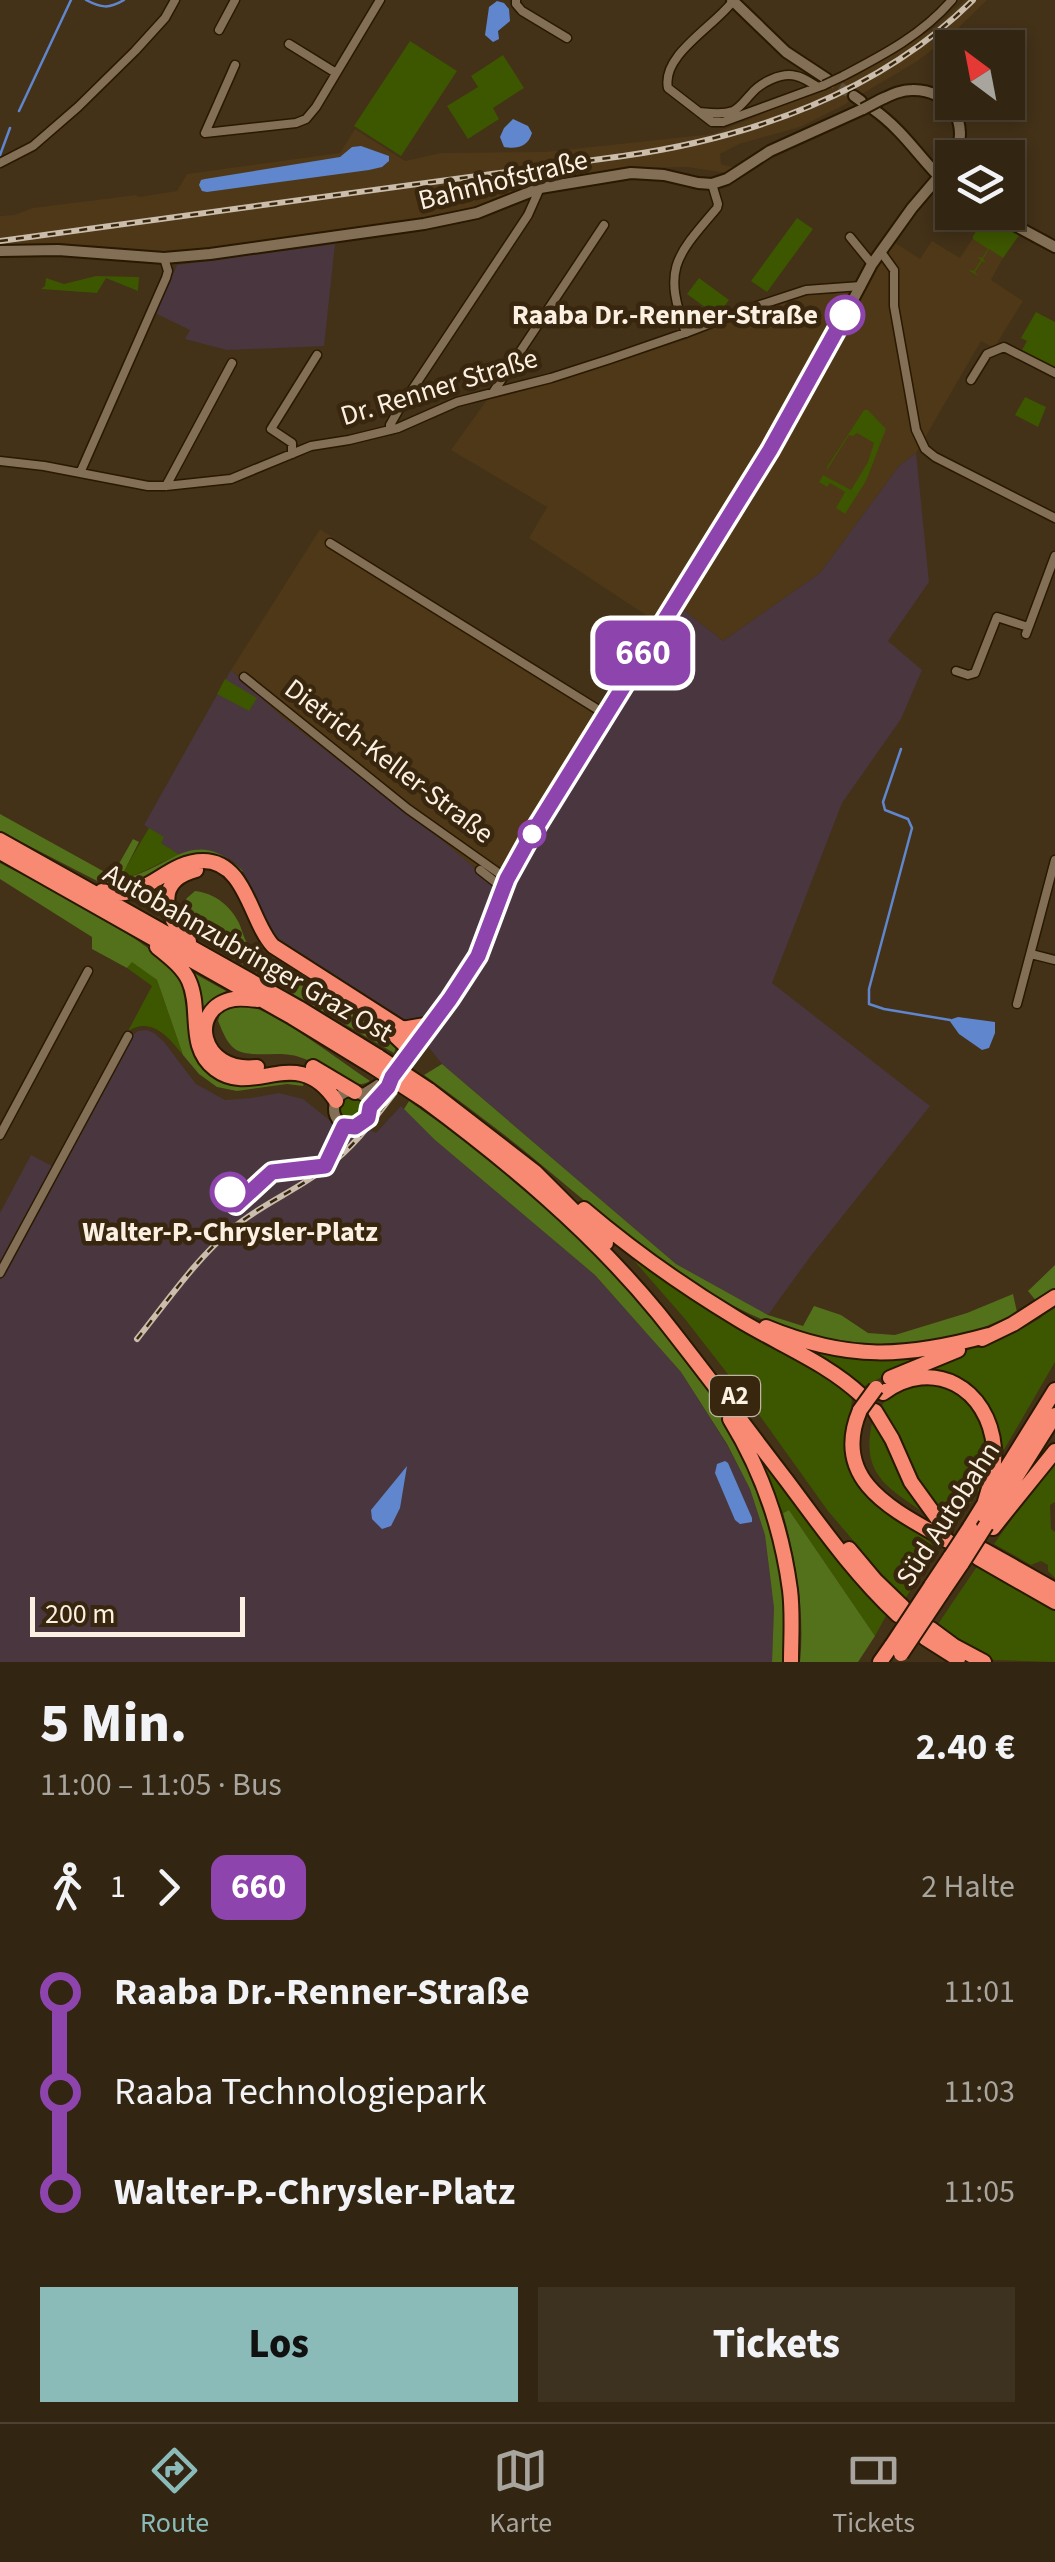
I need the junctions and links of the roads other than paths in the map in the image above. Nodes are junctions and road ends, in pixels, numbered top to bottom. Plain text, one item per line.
1 (175, 0) edge
2 (235, 0) edge
3 (380, 0) edge
4 (516, 0) edge
5 (733, 0) edge
6 (952, 0) edge
7 (219, 30) dead end
8 (567, 38) dead end
9 (289, 44) dead end
10 (236, 65) dead end
11 (336, 73) junction
12 (823, 84) junction
13 (866, 103) junction
14 (742, 105) junction
15 (695, 111) junction
16 (748, 115) junction
17 (960, 140) edge
18 (0, 163) edge
19 (935, 172) edge
20 (935, 183) edge
21 (712, 184) junction
22 (540, 188) junction
23 (604, 225) dead end
24 (1024, 230) edge
25 (850, 237) dead end
26 (1055, 246) edge
27 (0, 251) edge
28 (881, 252) junction
29 (164, 258) junction
30 (872, 264) junction
31 (861, 286) junction
32 (686, 333) junction
33 (317, 355) dead end
34 (232, 363) dead end
35 (1055, 372) edge
36 (970, 380) dead end
37 (494, 391) junction
38 (390, 430) junction
39 (292, 454) junction
40 (0, 461) edge
41 (80, 473) junction
42 (166, 486) junction
43 (1055, 518) edge
44 (330, 543) dead end
45 (1055, 556) edge
46 (956, 671) dead end
47 (244, 677) dead end
48 (605, 714) junction
49 (0, 840) edge
50 (0, 852) edge
51 (1055, 860) edge
52 (480, 870) dead end
53 (505, 884) junction
54 (89, 890) junction
55 (138, 930) junction
56 (196, 949) junction
57 (1031, 954) junction
58 (1055, 960) edge
59 (88, 972) dead end
60 (263, 1000) junction
61 (1017, 1004) dead end
62 (431, 1024) junction
63 (402, 1029) junction
64 (128, 1036) dead end
65 (411, 1051) junction
66 (376, 1062) junction
67 (359, 1093) junction
68 (426, 1094) junction
69 (336, 1100) junction
70 (370, 1107) junction
71 (0, 1135) edge
72 (535, 1172) junction
73 (0, 1273) edge
74 (1055, 1297) edge
75 (718, 1305) junction
76 (989, 1335) junction
77 (706, 1374) junction
78 (1055, 1390) edge
79 (880, 1391) junction
80 (866, 1408) junction
81 (1055, 1415) edge
82 (1055, 1451) edge
83 (982, 1508) junction
84 (990, 1527) junction
85 (952, 1544) junction
86 (978, 1552) junction
87 (1054, 1592) edge
88 (896, 1654) edge
89 (791, 1662) edge
90 (880, 1662) edge
91 (964, 1662) edge
92 (984, 1662) edge

1 - 18 street
2 - 7 street
3 - 11 street
4 - 8 street
5 - 12 main road
5 - 15 street
6 - 12 street, bridge
9 - 11 street
10 - 11 street
12 - 14 street
12 - 16 street
13 - 17 main road
13 - 19 main road
13 - 21 main road
14 - 15 street
14 - 16 street
15 - 16 street
20 - 28 main road
21 - 22 main road, Bahnhofstraße
21 - 32 street
22 - 29 main road, Bahnhofstraße
22 - 38 street
23 - 37 street
24 - 26 main road
25 - 30 street
27 - 29 main road, Bahnhofstraße
28 - 30 main road
28 - 43 street
29 - 41 street
30 - 31 main road
31 - 32 street, Dr. Renner Straße
31 - 48 main road
32 - 37 street, Dr. Renner Straße
33 - 39 street
34 - 42 street
35 - 36 street
37 - 38 street, Dr. Renner Straße
38 - 39 street, Dr. Renner Straße
39 - 42 street, Dr. Renner Straße
40 - 41 street, Dr. Renner Straße
41 - 42 street, Dr. Renner Straße
44 - 48 street
45 - 46 street
47 - 53 street, Dietrich-Keller-Straße
48 - 53 main road
49 - 54 highway, Autobahnzubringer Graz Ost / A2
50 - 55 highway, Autobahnzubringer Graz Ost / A2
51 - 57 street
52 - 53 street
53 - 62 main road
54 - 56 highway, Autobahnzubringer Graz Ost / A2
54 - 63 highway
55 - 60 highway, Autobahnzubringer Graz Ost / A2
55 - 69 highway
56 - 65 highway
56 - 66 highway, Autobahnzubringer Graz Ost / A2
57 - 58 street
57 - 61 street
59 - 71 street
60 - 66 highway, Autobahnzubringer Graz Ost / A2
60 - 67 highway
62 - 63 highway
62 - 65 main road
63 - 65 highway
64 - 73 street
66 - 68 highway, Autobahnzubringer Graz Ost / A2, bridge
67 - 69 main road
67 - 70 main road
67 - 70 main road
68 - 72 highway, Autobahnzubringer Graz Ost / A2
68 - 77 highway, Autobahnzubringer Graz Ost / A2
69 - 70 main road
72 - 75 highway
72 - 77 highway, Autobahnzubringer Graz Ost / A2
74 - 76 highway
75 - 76 highway
75 - 80 highway
76 - 79 highway
77 - 89 highway
78 - 83 highway, Süd Autobahn
79 - 80 highway, bridge
79 - 83 highway
80 - 85 highway
80 - 85 highway
81 - 84 highway, Süd Autobahn
82 - 84 highway
83 - 85 highway, Süd Autobahn, bridge
84 - 86 highway, Süd Autobahn, bridge
85 - 86 highway, Süd Autobahn, bridge
85 - 88 highway, Süd Autobahn, bridge
86 - 87 highway
88 - 90 highway, Süd Autobahn
91 - 92 highway

